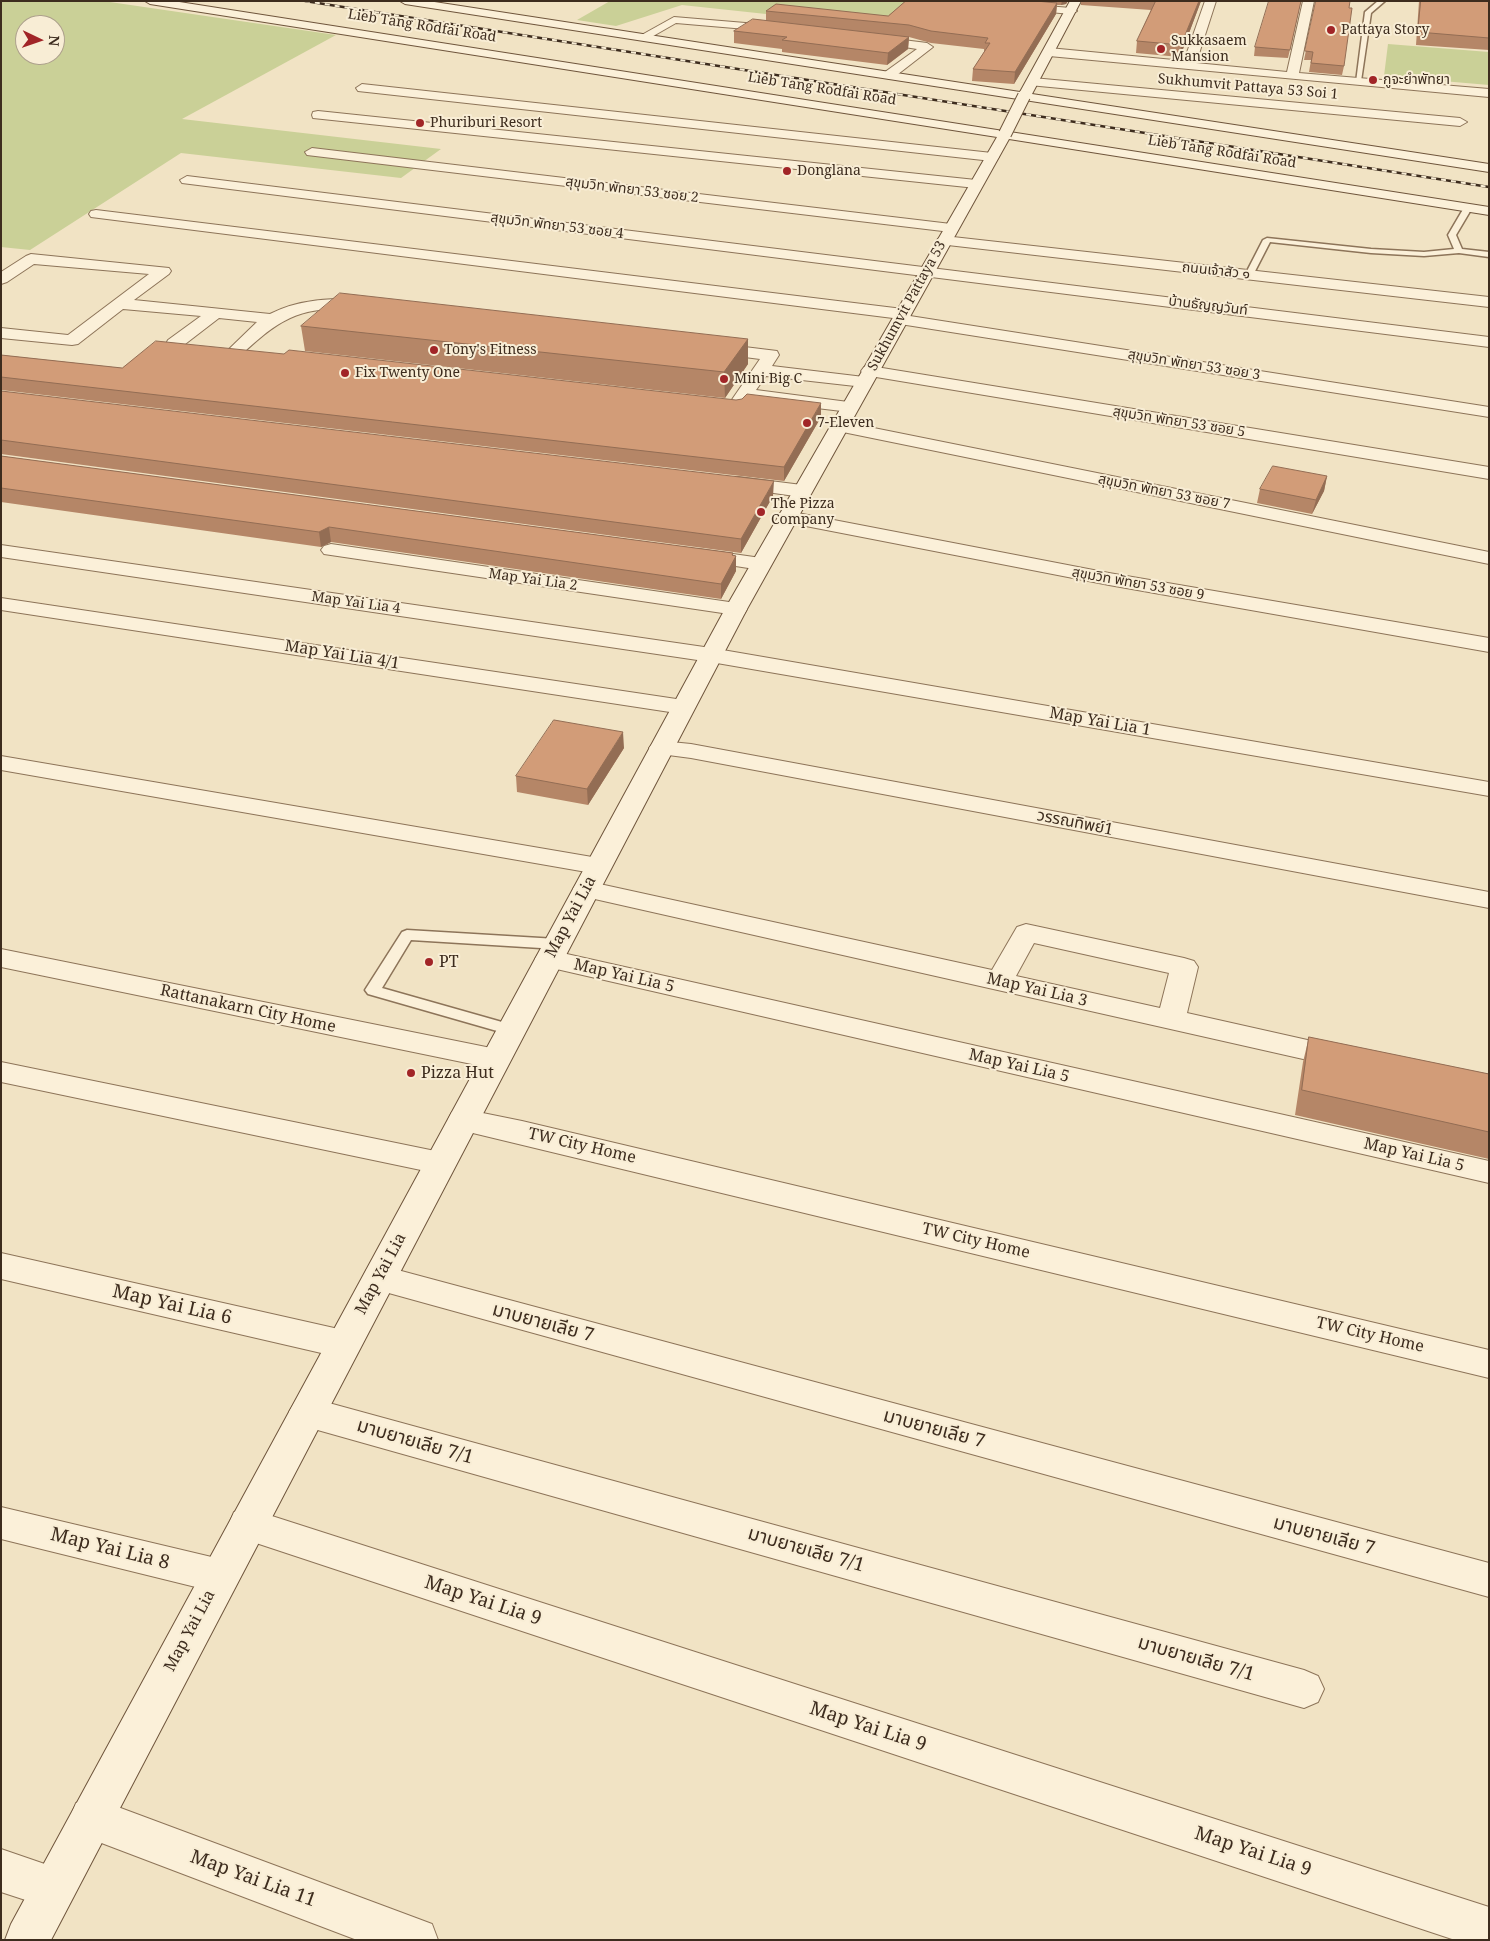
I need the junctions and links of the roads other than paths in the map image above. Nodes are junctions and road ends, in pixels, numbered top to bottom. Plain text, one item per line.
1 (150, 1) edge
2 (405, 1) edge
3 (1211, 1) edge
4 (1309, 1) edge
5 (1382, 1) edge
6 (1074, 6) edge
7 (1021, 7) edge
8 (793, 30) edge
9 (644, 37) junction
10 (860, 38) edge
11 (1049, 52) junction
12 (1189, 64) junction
13 (889, 75) junction
14 (1292, 75) junction
15 (1358, 81) junction
16 (1033, 82) junction
17 (362, 88) dead end
18 (1420, 88) junction
19 (1489, 93) edge
20 (1024, 96) junction
21 (318, 115) dead end
22 (1417, 118) junction
23 (1460, 122) dead end
24 (1005, 134) junction
25 (312, 152) dead end
26 (992, 156) junction
27 (1489, 168) edge
28 (187, 180) dead end
29 (976, 184) junction
30 (1468, 208) junction
31 (1489, 211) edge
32 (96, 214) dead end
33 (948, 234) junction
34 (1459, 251) junction
35 (1489, 255) edge
36 (927, 271) junction
37 (1249, 275) junction
38 (2, 277) edge
39 (1489, 302) edge
40 (122, 304) junction
41 (381, 307) edge
42 (216, 313) junction
43 (901, 317) junction
44 (272, 319) junction
45 (1, 333) edge
46 (1489, 342) edge
47 (693, 345) edge
48 (200, 347) edge
49 (254, 353) edge
50 (761, 370) junction
51 (867, 376) junction
52 (746, 394) junction
53 (697, 403) edge
54 (850, 407) junction
55 (1489, 412) edge
56 (839, 426) junction
57 (1489, 473) edge
58 (723, 482) edge
59 (802, 491) junction
60 (787, 517) junction
61 (330, 550) dead end
62 (1, 551) edge
63 (682, 553) edge
64 (1489, 558) edge
65 (761, 564) junction
66 (1, 604) edge
67 (736, 609) junction
68 (1489, 645) edge
69 (711, 655) junction
70 (683, 707) junction
71 (661, 748) junction
72 (1, 764) edge
73 (1489, 789) edge
74 (592, 877) junction
75 (1489, 900) edge
76 (553, 952) junction
77 (1, 958) edge
78 (999, 982) junction
79 (1172, 1020) junction
80 (511, 1030) junction
81 (496, 1059) junction
82 (1366, 1063) edge
83 (1, 1072) edge
84 (463, 1120) junction
85 (440, 1163) junction
86 (1489, 1172) edge
87 (1, 1266) edge
88 (378, 1278) junction
89 (343, 1344) junction
90 (1489, 1364) edge
91 (307, 1412) junction
92 (1, 1523) edge
93 (247, 1524) junction
94 (220, 1576) junction
95 (1489, 1580) edge
96 (1304, 1689) dead end
97 (91, 1818) junction
98 (1, 1870) edge
99 (54, 1887) junction
100 (1489, 1929) edge
101 (27, 1940) edge
102 (416, 1940) edge

1 - 24 street, Lieb Tang Rodfai Road
2 - 9 street, Lieb Tang Rodfai Road
3 - 12 street
4 - 14 street
5 - 15 lane
6 - 7 street
6 - 11 street, Sukhumvit Pattaya 53
8 - 9 street
9 - 13 street, Lieb Tang Rodfai Road
10 - 13 street
11 - 12 street
11 - 16 street, Sukhumvit Pattaya 53
12 - 14 street
13 - 20 street, Lieb Tang Rodfai Road
14 - 15 street
15 - 18 street
16 - 20 street, Sukhumvit Pattaya 53
16 - 22 street, Sukhumvit Pattaya 53 Soi 1
17 - 26 street
18 - 19 street
18 - 22 street
20 - 24 street, Sukhumvit Pattaya 53, bridge
20 - 27 street, Lieb Tang Rodfai Road
21 - 29 street
22 - 23 street, Sukhumvit Pattaya 53 Soi 1
24 - 26 street, Sukhumvit Pattaya 53
24 - 30 street, Lieb Tang Rodfai Road
25 - 33 street, สุขุมวิท พัทยา 53 ซอย 2
26 - 29 street, Sukhumvit Pattaya 53
28 - 36 street, สุขุมวิท พัทยา 53 ซอย 4
29 - 33 street, Sukhumvit Pattaya 53
30 - 31 street, Lieb Tang Rodfai Road
30 - 34 lane
32 - 43 street, สุขุมวิท พัทยา 53 ซอย 3
33 - 36 street, Sukhumvit Pattaya 53
33 - 37 street, ถนนเจ้าสัว ๑
34 - 35 lane
34 - 37 lane
36 - 43 street, Sukhumvit Pattaya 53
36 - 46 street, บ้านธัญญวันท์
37 - 39 street, ถนนเจ้าสัว ๑
38 - 40 street
40 - 42 street
40 - 45 street
41 - 44 street
42 - 44 street
42 - 48 street
43 - 51 street, Sukhumvit Pattaya 53
43 - 55 street, สุขุมวิท พัทยา 53 ซอย 3
44 - 49 street
47 - 50 street
50 - 51 street, สุขุมวิท พัทยา 53 ซอย 5
50 - 52 street
51 - 54 street, Sukhumvit Pattaya 53
51 - 57 street, สุขุมวิท พัทยา 53 ซอย 5
52 - 53 street
52 - 54 street
54 - 56 street, Sukhumvit Pattaya 53
56 - 59 street, Sukhumvit Pattaya 53
56 - 64 street, สุขุมวิท พัทยา 53 ซอย 7
58 - 59 street
59 - 60 street, Sukhumvit Pattaya 53
60 - 65 street, Sukhumvit Pattaya 53
60 - 68 street, สุขุมวิท พัทยา 53 ซอย 9
61 - 67 street, Map Yai Lia 2
62 - 69 street, Map Yai Lia 4
63 - 65 street
65 - 67 street, Sukhumvit Pattaya 53
66 - 70 street, Map Yai Lia 4/1
67 - 69 street, Map Yai Lia
69 - 70 street, Map Yai Lia
69 - 73 street, Map Yai Lia 1
70 - 71 street, Map Yai Lia
71 - 74 street, Map Yai Lia
71 - 75 street, วรรณทิพย์1
72 - 74 street, Map Yai Lia 3
74 - 76 street, Map Yai Lia
74 - 78 street, Map Yai Lia 3
76 - 80 street, Map Yai Lia
76 - 80 lane
76 - 86 street, Map Yai Lia 5
77 - 81 street, Rattanakarn City Home
78 - 79 street, Map Yai Lia 3
78 - 79 street
79 - 82 street, Map Yai Lia 3
80 - 81 street, Map Yai Lia
81 - 84 street, Map Yai Lia
83 - 85 street
84 - 85 street, Map Yai Lia
84 - 90 street, TW City Home
85 - 88 street, Map Yai Lia
87 - 89 street, Map Yai Lia 6
88 - 89 street, Map Yai Lia
88 - 95 street, มาบยายเลีย 7
89 - 91 street, Map Yai Lia
91 - 93 street, Map Yai Lia
91 - 96 street, มาบยายเลีย 7/1
92 - 94 street, Map Yai Lia 8
93 - 94 street, Map Yai Lia
93 - 100 street, Map Yai Lia 9
94 - 97 street, Map Yai Lia
97 - 99 street, Map Yai Lia
97 - 102 street, Map Yai Lia 11
98 - 99 street
99 - 101 street, Map Yai Lia

